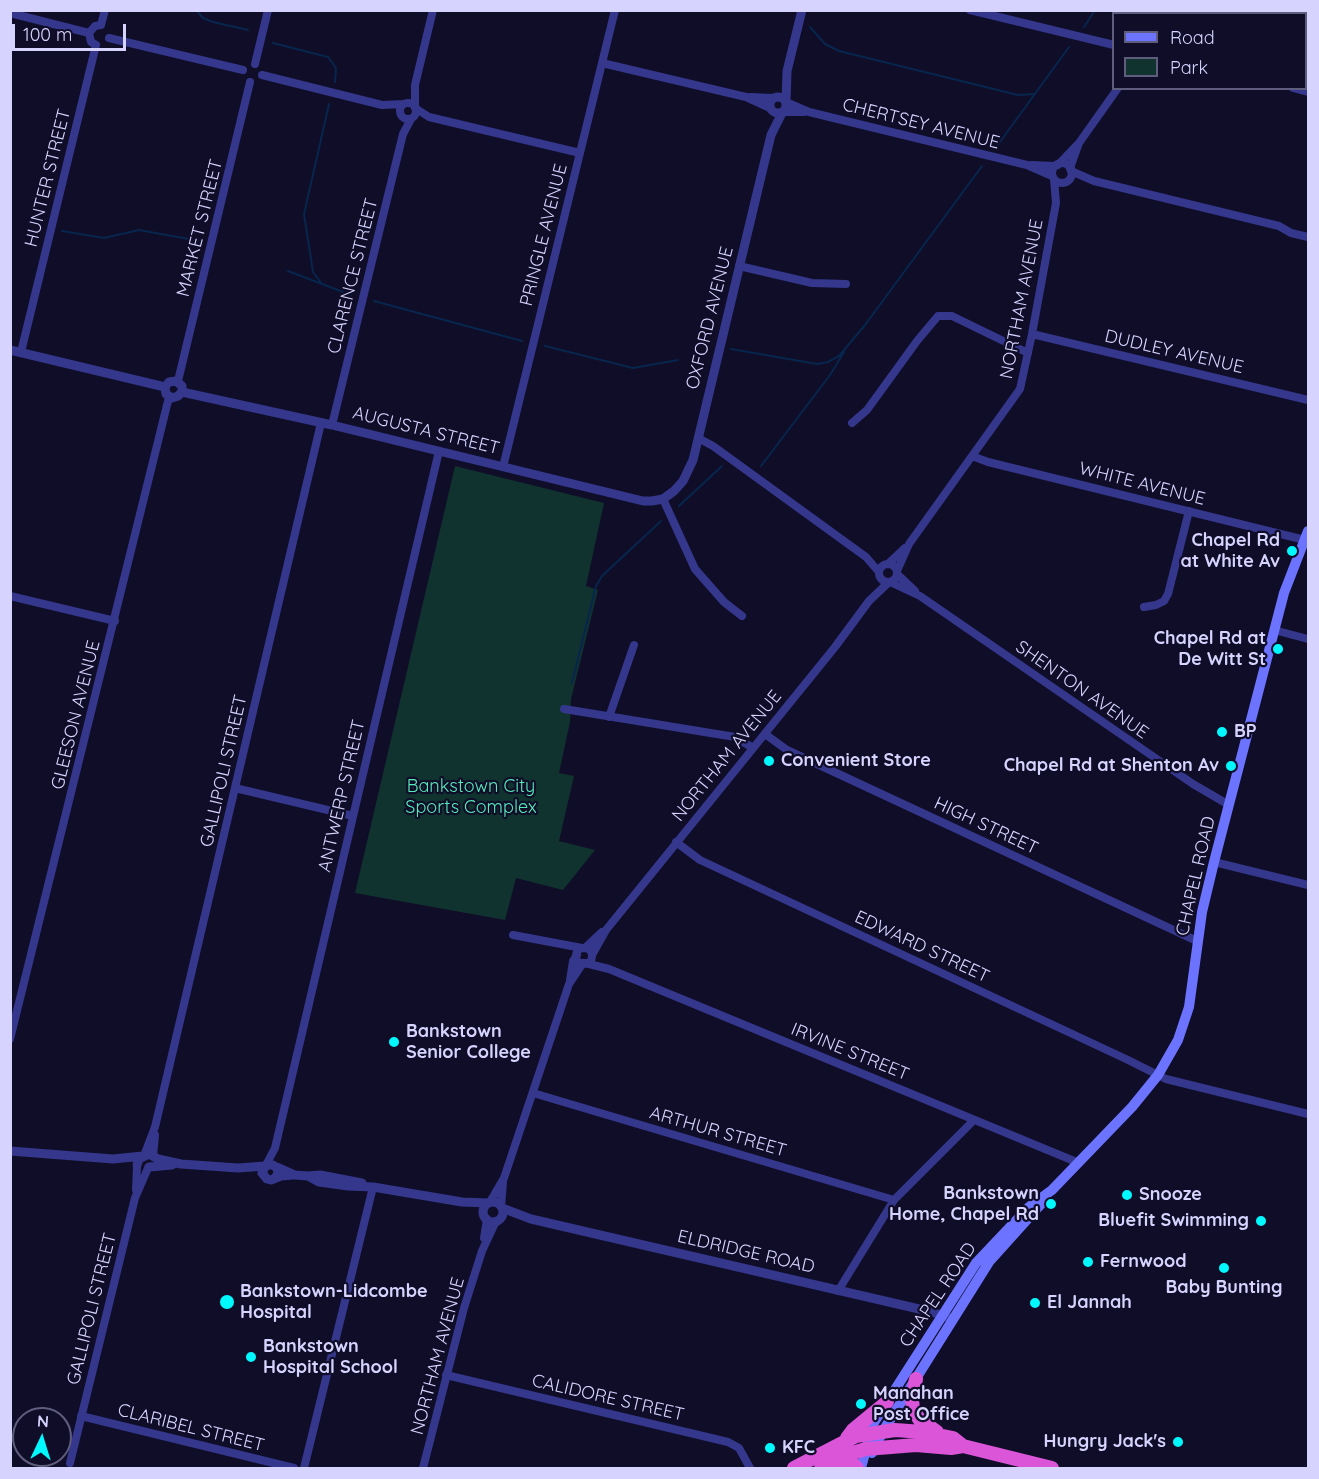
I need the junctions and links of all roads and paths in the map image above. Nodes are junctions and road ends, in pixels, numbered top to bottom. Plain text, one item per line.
1 (105, 10) edge
2 (268, 10) edge
3 (433, 10) edge
4 (615, 10) edge
5 (802, 10) edge
6 (970, 10) edge
7 (10, 13) edge
8 (101, 25) junction
9 (88, 33) junction
10 (109, 38) junction
11 (96, 45) junction
12 (1112, 45) edge
13 (602, 63) junction
14 (255, 64) junction
15 (243, 70) junction
16 (787, 71) junction
17 (261, 75) junction
18 (250, 82) junction
19 (415, 85) junction
20 (1117, 90) edge
21 (746, 97) junction
22 (774, 98) junction
23 (786, 102) junction
24 (404, 104) junction
25 (382, 105) junction
26 (415, 108) junction
27 (771, 109) junction
28 (809, 112) junction
29 (782, 113) junction
30 (401, 116) junction
31 (429, 117) junction
32 (412, 119) junction
33 (403, 134) junction
34 (771, 135) junction
35 (1079, 143) junction
36 (580, 153) junction
37 (1027, 165) junction
38 (1057, 165) junction
39 (1070, 169) junction
40 (1053, 178) junction
41 (1094, 181) junction
42 (1066, 182) junction
43 (1056, 203) junction
44 (1308, 237) edge
45 (740, 266) junction
46 (846, 284) dead end
47 (1032, 334) junction
48 (10, 350) edge
49 (21, 352) junction
50 (1028, 353) junction
51 (178, 381) junction
52 (165, 387) junction
53 (182, 392) junction
54 (170, 397) junction
55 (1308, 400) edge
56 (321, 423) junction
57 (852, 423) dead end
58 (332, 425) junction
59 (698, 438) junction
60 (439, 451) junction
61 (972, 456) junction
62 (503, 466) junction
63 (663, 499) junction
64 (1189, 511) junction
65 (1307, 536) edge
66 (909, 544) junction
67 (866, 557) junction
68 (887, 564) junction
69 (897, 572) junction
70 (879, 573) junction
71 (889, 582) junction
72 (10, 596) edge
73 (920, 596) junction
74 (868, 601) junction
75 (1144, 607) dead end
76 (742, 616) dead end
77 (115, 621) junction
78 (1274, 630) junction
79 (1308, 639) edge
80 (634, 645) dead end
81 (564, 710) dead end
82 (609, 717) junction
83 (765, 734) junction
84 (753, 748) junction
85 (235, 788) junction
86 (1229, 805) junction
87 (352, 816) junction
88 (676, 842) junction
89 (1214, 862) junction
90 (1308, 885) edge
91 (606, 930) junction
92 (513, 934) dead end
93 (1197, 941) junction
94 (580, 951) junction
95 (592, 955) junction
96 (584, 963) junction
97 (609, 969) junction
98 (570, 984) junction
99 (10, 1039) edge
100 (1158, 1075) junction
101 (533, 1093) junction
102 (1308, 1114) edge
103 (974, 1120) junction
104 (10, 1152) edge
105 (148, 1156) junction
106 (113, 1159) junction
107 (1079, 1163) junction
108 (181, 1164) junction
109 (137, 1166) junction
110 (148, 1167) junction
111 (269, 1168) junction
112 (295, 1175) junction
113 (504, 1178) junction
114 (373, 1186) junction
115 (135, 1198) junction
116 (894, 1200) junction
117 (462, 1202) junction
118 (489, 1203) junction
119 (495, 1214) junction
120 (838, 1291) junction
121 (948, 1317) junction
122 (446, 1375) junction
123 (916, 1379) junction
124 (887, 1402) junction
125 (81, 1416) junction
126 (877, 1432) junction
127 (941, 1436) junction
128 (844, 1442) junction
129 (963, 1446) junction
130 (870, 1449) junction
131 (72, 1454) edge
132 (837, 1460) junction
133 (294, 1468) edge
134 (304, 1468) edge
135 (423, 1468) edge
136 (750, 1468) edge
137 (794, 1468) edge
138 (821, 1468) edge
139 (859, 1468) edge
140 (868, 1468) edge
141 (1052, 1468) edge

1 - 8 street
2 - 14 street
3 - 19 street
4 - 13 street, PRINGLE AVENUE
5 - 16 street
6 - 12 street
7 - 9 street
8 - 9 street
8 - 10 street
9 - 11 street
10 - 11 street
10 - 15 street
11 - 49 street, HUNTER STREET
13 - 21 street
13 - 36 street, PRINGLE AVENUE
14 - 15 street
14 - 17 street
15 - 18 street
16 - 22 street
16 - 23 street
17 - 18 street
17 - 25 street
18 - 51 street, MARKET STREET
19 - 24 street
19 - 26 street
20 - 35 street
21 - 22 street
21 - 27 street
22 - 23 street
22 - 27 street
23 - 28 street, CHERTSEY AVENUE
23 - 29 street
24 - 25 street
24 - 26 street
24 - 30 street
25 - 30 street
26 - 31 street
26 - 32 street
27 - 29 street
27 - 34 street, OXFORD AVENUE
28 - 29 street, CHERTSEY AVENUE
28 - 37 street, CHERTSEY AVENUE
29 - 34 street, OXFORD AVENUE
30 - 32 street
30 - 33 street, CLARENCE STREET
31 - 32 street
31 - 36 street
32 - 33 street, CLARENCE STREET
33 - 58 street, CLARENCE STREET
34 - 45 street, OXFORD AVENUE
35 - 38 street
35 - 39 street
36 - 62 street, PRINGLE AVENUE
37 - 38 street, CHERTSEY AVENUE
37 - 40 street, CHERTSEY AVENUE
38 - 39 street
38 - 40 street
39 - 41 street
39 - 42 street
40 - 42 street
40 - 43 street, NORTHAM AVENUE
41 - 42 street
41 - 44 street
42 - 43 street, NORTHAM AVENUE
43 - 47 street, NORTHAM AVENUE
45 - 46 street
45 - 59 street, OXFORD AVENUE
47 - 50 street, NORTHAM AVENUE
47 - 55 street, DUDLEY AVENUE
48 - 49 street
49 - 52 street
50 - 57 street
50 - 61 street, NORTHAM AVENUE
51 - 52 street
51 - 53 street
52 - 54 street
53 - 54 street
53 - 56 street, AUGUSTA STREET
54 - 77 street, GLEESON AVENUE
56 - 58 street, AUGUSTA STREET
56 - 85 street, GALLIPOLI STREET
58 - 60 street, AUGUSTA STREET
59 - 63 street, OXFORD AVENUE
59 - 67 street
60 - 62 street, AUGUSTA STREET
60 - 87 street, ANTWERP STREET
61 - 64 street, WHITE AVENUE
61 - 66 street, NORTHAM AVENUE
62 - 63 street, AUGUSTA STREET
63 - 76 street
64 - 65 street, WHITE AVENUE
64 - 75 street
65 - 78 main road, CHAPEL ROAD
66 - 68 street, NORTHAM AVENUE
66 - 69 street, NORTHAM AVENUE
67 - 68 street
67 - 70 street
68 - 69 street
68 - 70 street
69 - 71 street
69 - 73 street, SHENTON AVENUE
70 - 71 street
70 - 74 street, NORTHAM AVENUE
71 - 73 street, SHENTON AVENUE
71 - 74 street, NORTHAM AVENUE
72 - 77 street
73 - 86 street, SHENTON AVENUE
74 - 83 street, NORTHAM AVENUE
77 - 99 street, GLEESON AVENUE
78 - 79 street
78 - 86 main road, CHAPEL ROAD
80 - 82 street
81 - 82 street
82 - 84 street
83 - 84 street, NORTHAM AVENUE
83 - 93 street, HIGH STREET
84 - 88 street, NORTHAM AVENUE
85 - 87 street
85 - 105 street, GALLIPOLI STREET
86 - 89 main road, CHAPEL ROAD
87 - 111 street, ANTWERP STREET
88 - 91 street, NORTHAM AVENUE
88 - 100 street, EDWARD STREET
89 - 90 street
89 - 93 main road, CHAPEL ROAD
91 - 94 street, NORTHAM AVENUE
91 - 95 street, NORTHAM AVENUE
92 - 94 street
93 - 100 main road, CHAPEL ROAD
94 - 95 street, IRVINE STREET
94 - 96 street
94 - 98 street, NORTHAM AVENUE
95 - 96 street, NORTHAM AVENUE
95 - 97 street, IRVINE STREET
96 - 97 street, IRVINE STREET
96 - 98 street, NORTHAM AVENUE
97 - 103 street, IRVINE STREET
98 - 101 street, NORTHAM AVENUE
100 - 102 street, EDWARD STREET
100 - 107 main road, CHAPEL ROAD
101 - 113 street, NORTHAM AVENUE
101 - 116 street, ARTHUR STREET
103 - 107 street, IRVINE STREET
103 - 116 street
104 - 106 street, ELDRIDGE ROAD
105 - 106 street, ELDRIDGE ROAD
105 - 108 street, ELDRIDGE ROAD
105 - 109 street
105 - 110 street
106 - 109 street, ELDRIDGE ROAD
107 - 121 main road, CHAPEL ROAD
108 - 110 street, ELDRIDGE ROAD
108 - 111 street, ELDRIDGE ROAD
109 - 110 street, ELDRIDGE ROAD
109 - 115 street, GALLIPOLI STREET
110 - 115 street, GALLIPOLI STREET
111 - 112 street, ELDRIDGE ROAD
111 - 112 street, ELDRIDGE ROAD
112 - 114 street, ELDRIDGE ROAD
113 - 118 street, NORTHAM AVENUE
113 - 119 street, NORTHAM AVENUE
114 - 117 street, ELDRIDGE ROAD
114 - 134 street
115 - 125 street, GALLIPOLI STREET
116 - 120 street
117 - 118 street, ELDRIDGE ROAD
117 - 119 street, ELDRIDGE ROAD
118 - 119 street
119 - 120 street, ELDRIDGE ROAD
119 - 122 street, NORTHAM AVENUE
120 - 121 street, ELDRIDGE ROAD
121 - 123 main road, CHAPEL ROAD
121 - 124 main road, CHAPEL ROAD
122 - 135 street, NORTHAM AVENUE
122 - 136 street, CALIDORE STREET
123 - 126 main road, CHAPEL ROAD
123 - 127 highway
124 - 126 main road, CHAPEL ROAD
124 - 128 highway
125 - 131 street, GALLIPOLI STREET
125 - 133 street, CLARIBEL STREET
126 - 127 highway
126 - 128 highway
126 - 130 main road
127 - 129 highway
128 - 137 highway
129 - 130 highway
129 - 141 highway
130 - 132 highway
130 - 139 main road
130 - 140 main road
132 - 138 highway
132 - 139 highway

